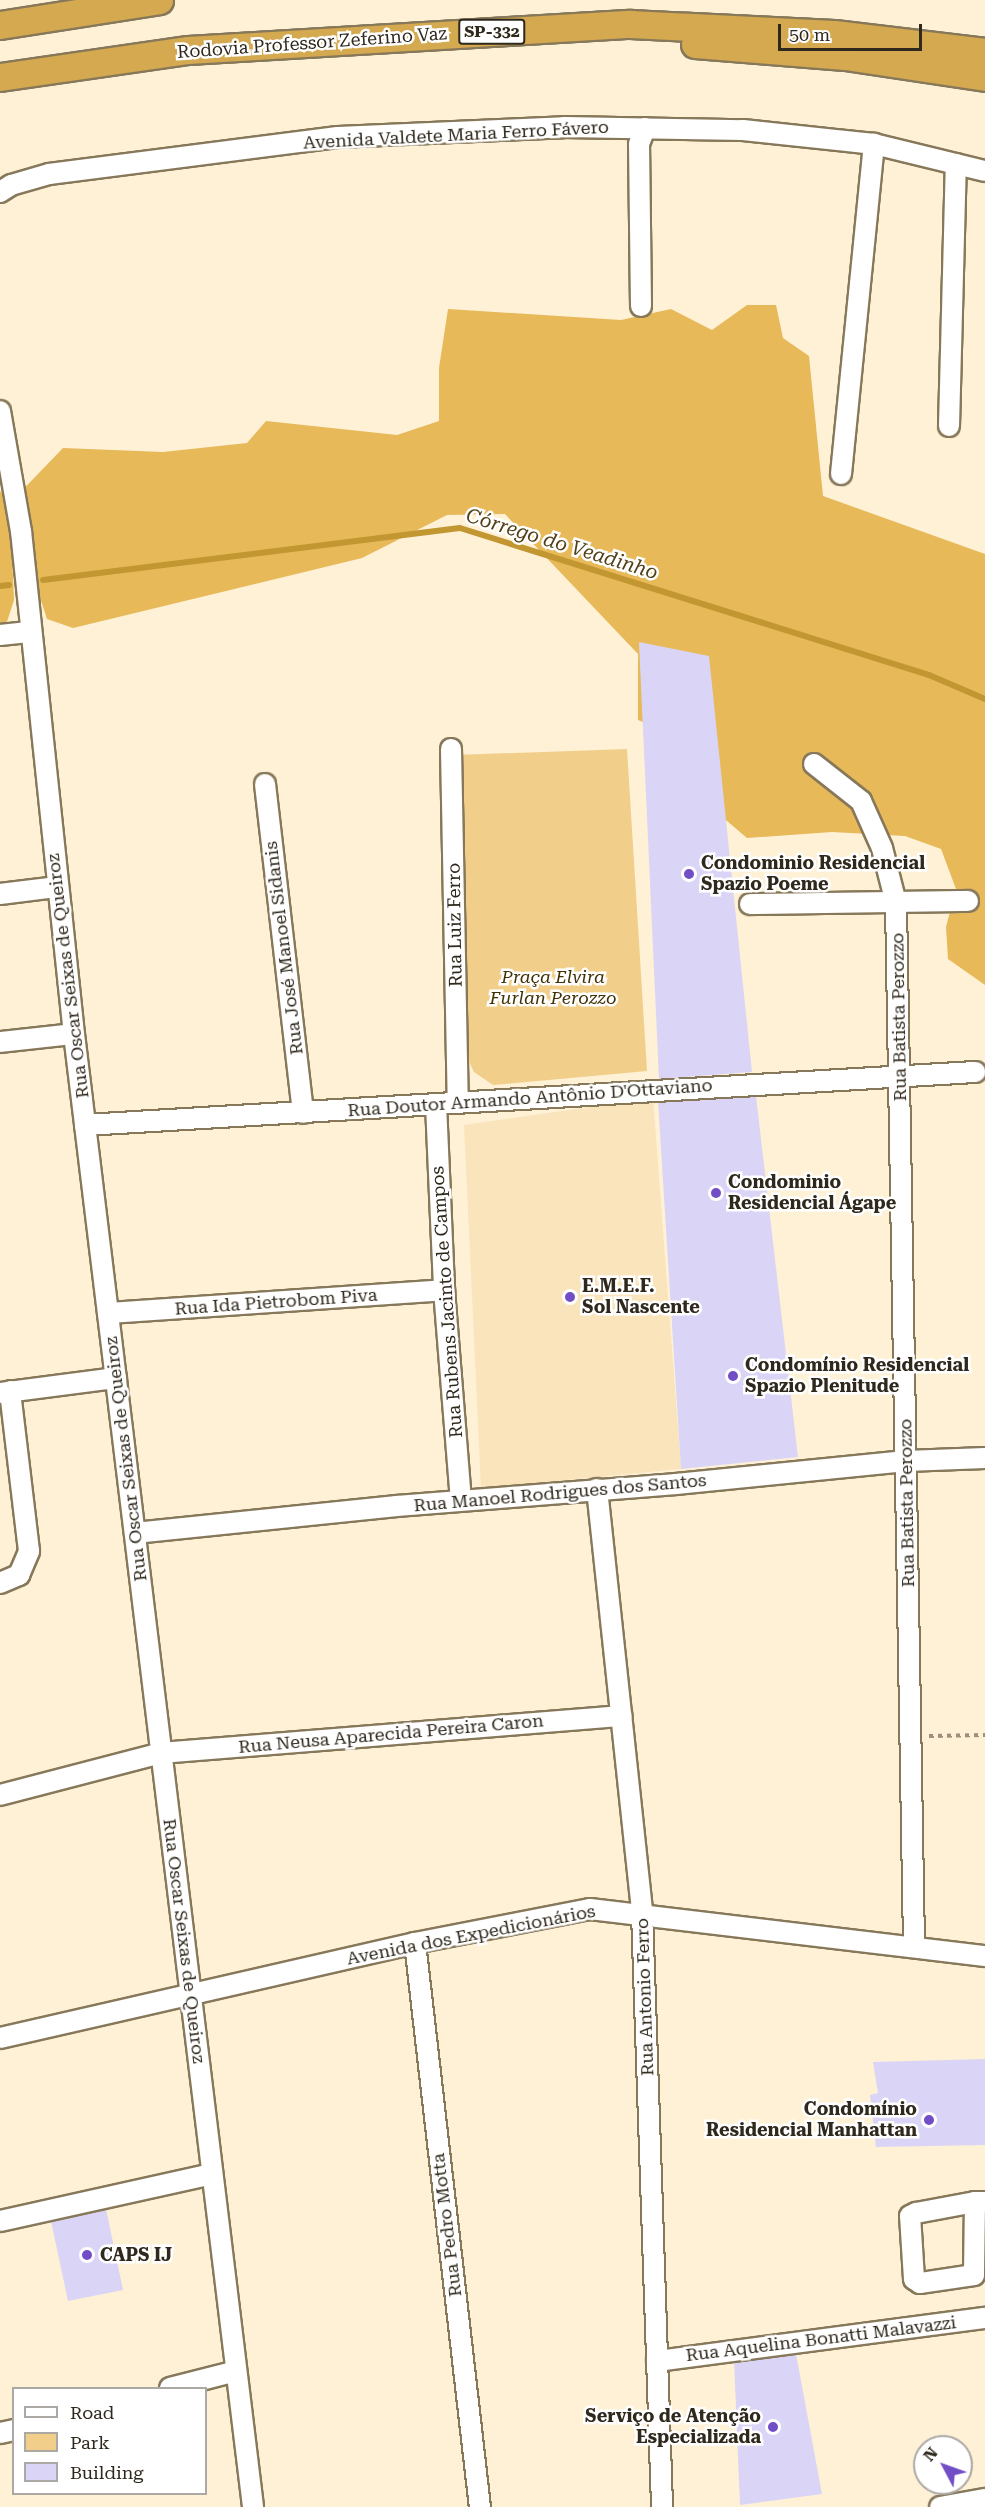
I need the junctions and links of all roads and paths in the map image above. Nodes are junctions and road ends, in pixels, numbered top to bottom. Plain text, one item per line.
1 (159, 0) edge
2 (630, 24) junction
3 (0, 25) edge
4 (985, 52) edge
5 (0, 77) edge
6 (985, 77) edge
7 (645, 128) junction
8 (874, 144) junction
9 (956, 164) junction
10 (985, 171) edge
11 (0, 192) edge
12 (641, 306) dead end
13 (0, 411) edge
14 (949, 426) dead end
15 (841, 474) dead end
16 (31, 632) junction
17 (0, 635) edge
18 (451, 748) dead end
19 (814, 764) dead end
20 (265, 784) dead end
21 (56, 887) junction
22 (0, 894) edge
23 (968, 901) dead end
24 (896, 903) junction
25 (750, 904) dead end
26 (74, 1034) junction
27 (0, 1042) edge
28 (975, 1072) dead end
29 (900, 1077) junction
30 (458, 1102) junction
31 (436, 1104) junction
32 (303, 1113) junction
33 (85, 1125) junction
34 (444, 1290) junction
35 (108, 1313) junction
36 (116, 1378) junction
37 (5, 1392) edge
38 (985, 1458) edge
39 (906, 1461) junction
40 (597, 1489) junction
41 (460, 1500) junction
42 (135, 1533) junction
43 (0, 1583) edge
44 (621, 1716) junction
45 (985, 1735) edge
46 (910, 1736) junction
47 (161, 1753) junction
48 (0, 1795) edge
49 (642, 1912) junction
50 (415, 1943) junction
51 (914, 1947) junction
52 (985, 1956) edge
53 (190, 1994) junction
54 (0, 2038) edge
55 (212, 2174) junction
56 (980, 2202) edge
57 (0, 2221) edge
58 (985, 2318) edge
59 (657, 2361) junction
60 (236, 2371) junction
61 (174, 2387) edge
62 (985, 2499) edge
63 (253, 2507) edge
64 (480, 2507) edge
65 (662, 2507) edge
66 (940, 2507) edge

1 - 3 highway
2 - 4 highway, Rodovia Professor Zeferino Vaz / SP-332
2 - 5 highway, Rodovia Professor Zeferino Vaz / SP-332
2 - 6 highway
7 - 8 street, Avenida Valdete Maria Ferro Fávero
7 - 11 street, Avenida Valdete Maria Ferro Fávero
7 - 12 street
8 - 9 street, Avenida Valdete Maria Ferro Fávero
8 - 15 street
9 - 10 street, Avenida Valdete Maria Ferro Fávero
9 - 14 street
13 - 16 street, Rua Oscar Seixas de Queiroz
16 - 17 street
16 - 21 street, Rua Oscar Seixas de Queiroz
18 - 30 street, Rua Luiz Ferro
19 - 24 street, Rua Batista Perozzo
20 - 32 street, Rua José Manoel Sidanis
21 - 22 street
21 - 26 street, Rua Oscar Seixas de Queiroz
23 - 24 street
24 - 25 street
24 - 29 street, Rua Batista Perozzo
26 - 27 street
26 - 33 street, Rua Oscar Seixas de Queiroz
28 - 29 street, Rua Doutor Armando Antônio D'Ottaviano
29 - 30 street, Rua Doutor Armando Antônio D'Ottaviano
29 - 39 street, Rua Batista Perozzo
30 - 31 street, Rua Doutor Armando Antônio D'Ottaviano
31 - 32 street, Rua Doutor Armando Antônio D'Ottaviano
31 - 34 street, Rua Rubens Jacinto de Campos
32 - 33 street, Rua Doutor Armando Antônio D'Ottaviano
33 - 35 street, Rua Oscar Seixas de Queiroz
34 - 35 street, Rua Ida Pietrobom Piva
34 - 41 street, Rua Rubens Jacinto de Campos
35 - 36 street, Rua Oscar Seixas de Queiroz
36 - 37 street
36 - 42 street, Rua Oscar Seixas de Queiroz
37 - 43 street
38 - 39 street, Rua Manoel Rodrigues dos Santos
39 - 40 street, Rua Manoel Rodrigues dos Santos
39 - 46 street, Rua Batista Perozzo
40 - 41 street, Rua Manoel Rodrigues dos Santos
40 - 44 street, Rua Antonio Ferro
41 - 42 street, Rua Manoel Rodrigues dos Santos
42 - 47 street, Rua Oscar Seixas de Queiroz
44 - 47 street, Rua Neusa Aparecida Pereira Caron
44 - 49 street, Rua Antonio Ferro
45 - 46 path
46 - 51 street, Rua Batista Perozzo
47 - 48 street, Rua Neusa Aparecida Pereira Caron
47 - 53 street, Rua Oscar Seixas de Queiroz
49 - 50 street, Avenida dos Expedicionários
49 - 51 street, Avenida dos Expedicionários
49 - 59 street, Rua Antonio Ferro
50 - 53 street, Avenida dos Expedicionários
50 - 64 street, Rua Pedro Motta
51 - 52 street, Avenida dos Expedicionários
53 - 54 street, Avenida dos Expedicionários
53 - 55 street, Rua Oscar Seixas de Queiroz
55 - 57 street
55 - 60 street, Rua Oscar Seixas de Queiroz
56 - 56 street
58 - 59 street, Rua Aquelina Bonatti Malavazzi
59 - 65 street, Rua Antonio Ferro
60 - 61 street
60 - 63 street, Rua Oscar Seixas de Queiroz
62 - 66 street

